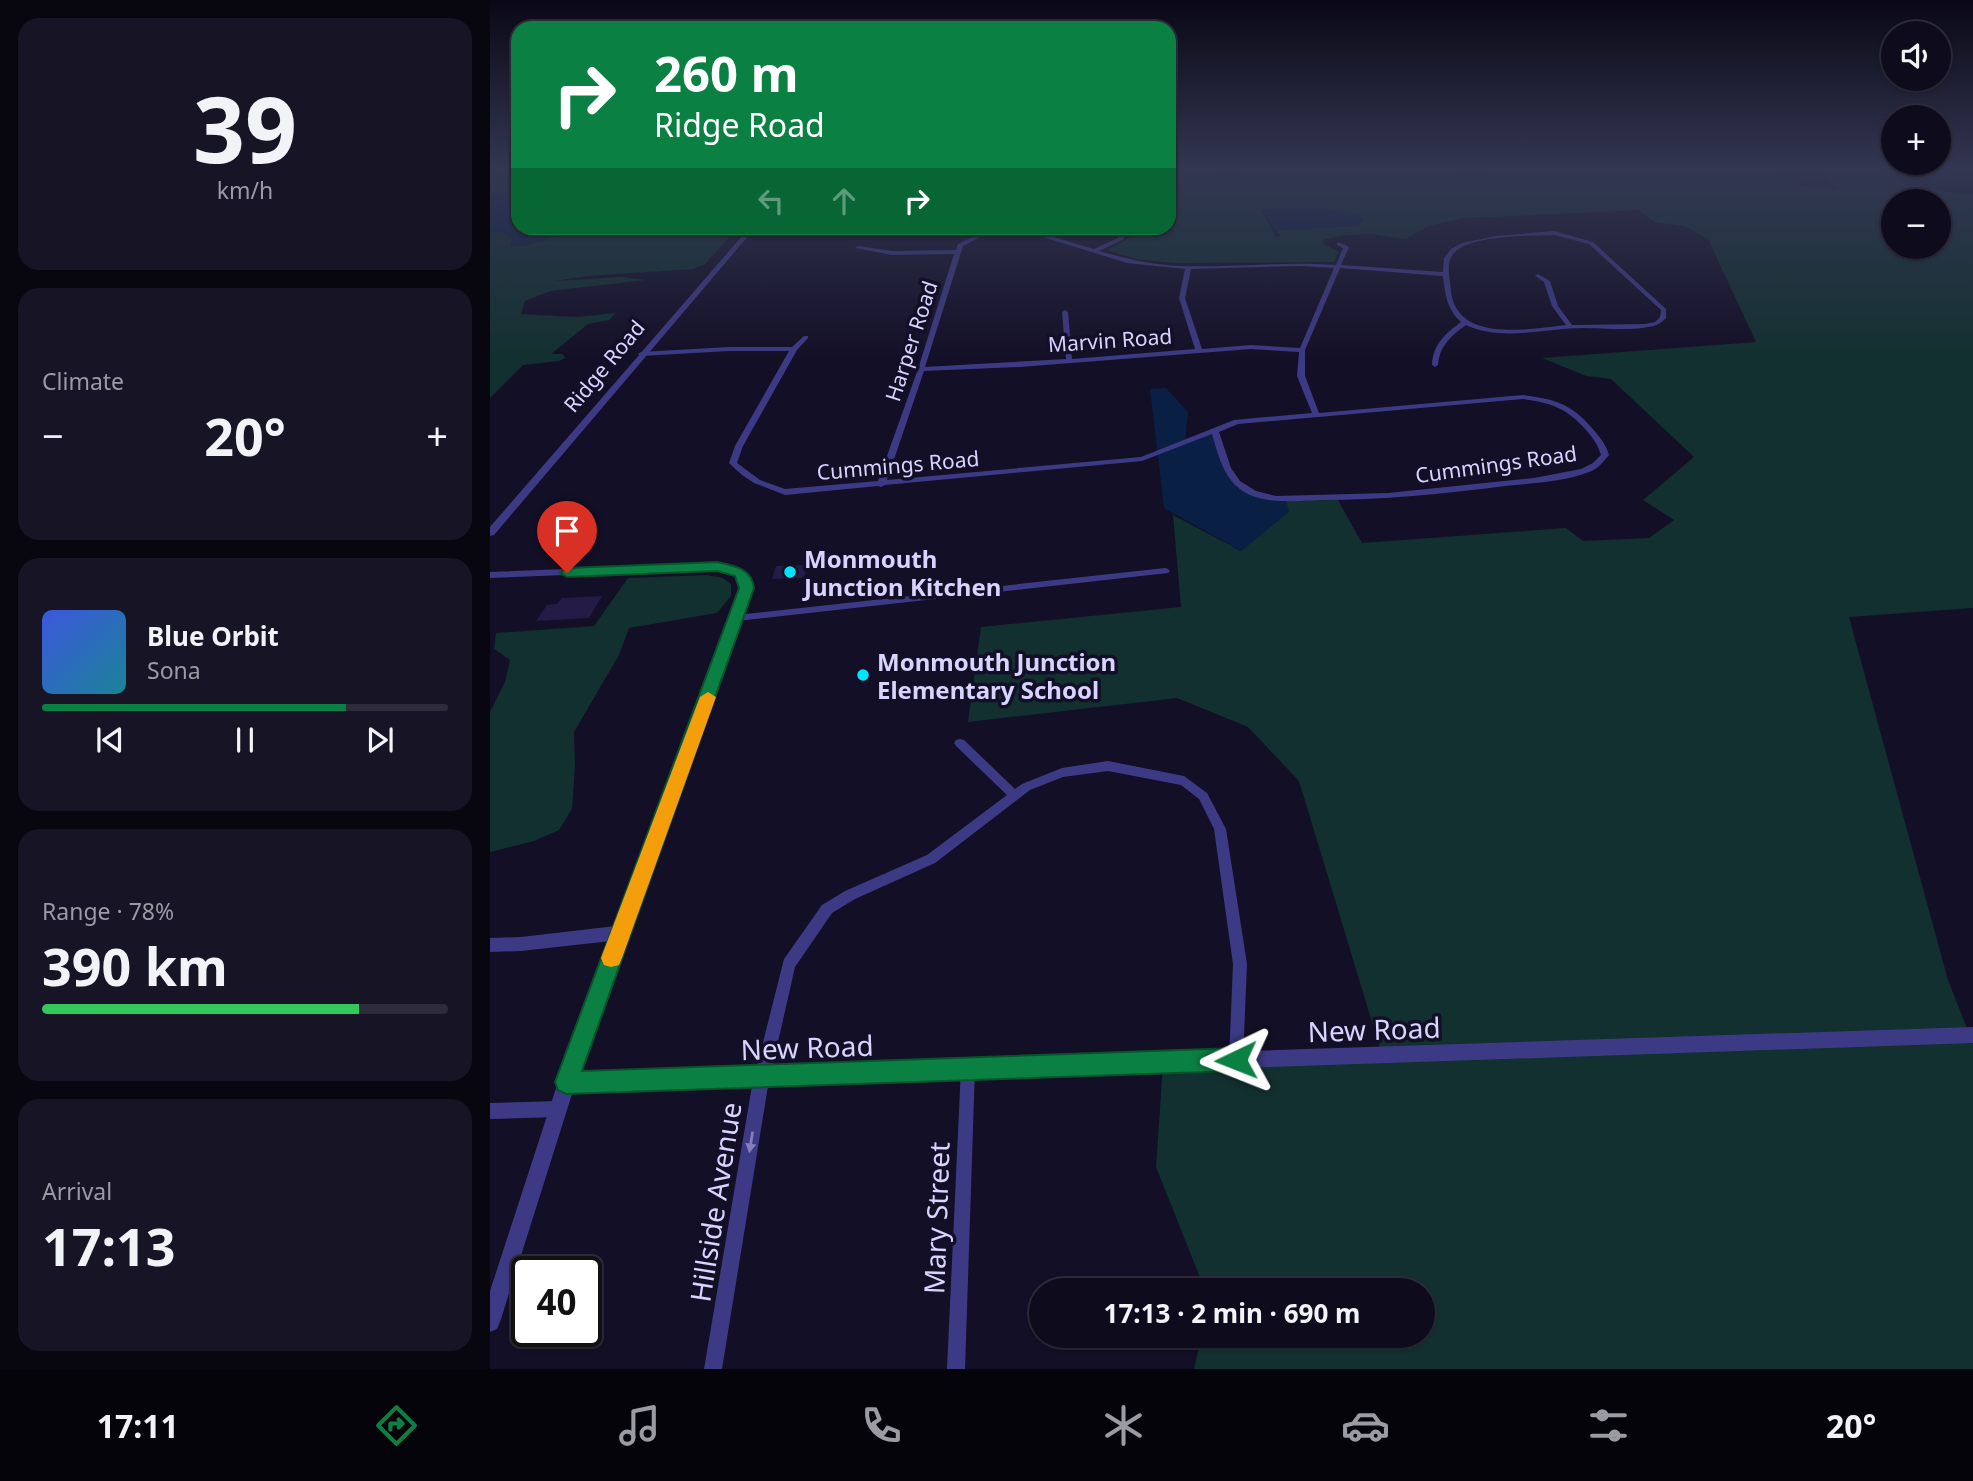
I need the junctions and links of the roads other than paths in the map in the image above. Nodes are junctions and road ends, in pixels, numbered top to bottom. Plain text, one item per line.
1 (746, 235) edge
2 (976, 235) edge
3 (1042, 235) edge
4 (1123, 235) edge
5 (1339, 244) dead end
6 (858, 248) dead end
7 (1094, 251) junction
8 (957, 252) junction
9 (1188, 268) junction
10 (1338, 268) junction
11 (1446, 274) junction
12 (1538, 276) dead end
13 (1065, 312) dead end
14 (1466, 322) junction
15 (1571, 327) junction
16 (806, 337) dead end
17 (794, 349) junction
18 (1302, 350) junction
19 (1199, 351) junction
20 (641, 354) junction
21 (1069, 360) junction
22 (1435, 365) dead end
23 (921, 369) junction
24 (1316, 414) junction
25 (1215, 432) junction
26 (881, 485) junction
27 (490, 533) edge
28 (1165, 571) dead end
29 (490, 575) edge
30 (737, 618) junction
31 (960, 743) dead end
32 (1014, 795) junction
33 (620, 933) junction
34 (490, 945) edge
35 (1973, 1035) edge
36 (1236, 1060) junction
37 (968, 1069) junction
38 (763, 1075) junction
39 (566, 1082) junction
40 (557, 1109) junction
41 (490, 1111) edge
42 (490, 1320) edge
43 (713, 1369) edge
44 (956, 1369) edge

1 - 20 street, Ridge Road
2 - 8 street, Harper Road
3 - 7 street
4 - 7 street
5 - 10 street
6 - 8 street
7 - 9 street
8 - 23 street, Harper Road
9 - 10 street
9 - 19 street
10 - 11 street
10 - 18 street
11 - 14 street
11 - 15 street
12 - 15 street
13 - 21 street
14 - 15 street
14 - 22 street
16 - 17 street, Cummings Road
17 - 20 street
17 - 26 street, Cummings Road
18 - 19 street, Marvin Road
18 - 24 street
19 - 21 street, Marvin Road
20 - 27 street, Ridge Road
21 - 23 street, Marvin Road
23 - 26 street, Harper Road
24 - 25 street, Cummings Road
24 - 25 street, Cummings Road
25 - 26 street, Cummings Road
28 - 30 street
29 - 30 street
30 - 33 street
31 - 32 street
32 - 36 street, Hillside Avenue
32 - 38 street, Hillside Avenue
33 - 34 street
33 - 39 street
35 - 36 street, New Road
36 - 37 street, New Road
37 - 38 street, New Road
37 - 44 street, Mary Street
38 - 39 street, New Road
38 -> 43 street, Hillside Avenue
39 - 40 street
40 - 41 street
40 - 42 street

